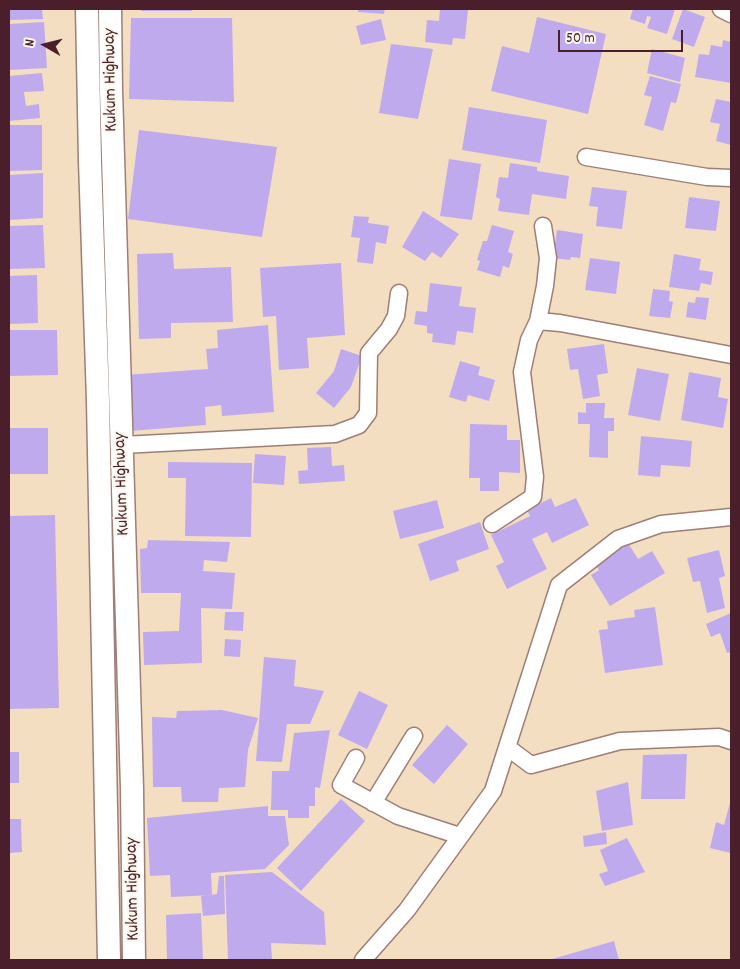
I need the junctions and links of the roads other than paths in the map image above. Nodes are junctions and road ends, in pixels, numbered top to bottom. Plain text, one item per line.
1 (87, 9) edge
2 (110, 9) edge
3 (721, 9) edge
4 (731, 14) edge
5 (586, 157) dead end
6 (731, 178) edge
7 (543, 226) dead end
8 (399, 293) dead end
9 (538, 321) junction
10 (731, 355) edge
11 (122, 444) junction
12 (731, 518) edge
13 (492, 524) dead end
14 (414, 736) dead end
15 (731, 741) edge
16 (507, 747) junction
17 (356, 758) dead end
18 (373, 803) junction
19 (460, 836) junction
20 (109, 960) edge
21 (134, 960) edge
22 (363, 960) edge

1 - 20 main road, Kukum Highway
2 - 11 main road, Kukum Highway
3 - 4 street
5 - 6 street
7 - 9 street
8 - 11 street
9 - 10 street
9 - 13 street
11 - 21 main road, Kukum Highway
12 - 16 street
14 - 18 street
15 - 16 street
16 - 19 street
17 - 18 street
18 - 19 street
19 - 22 street

